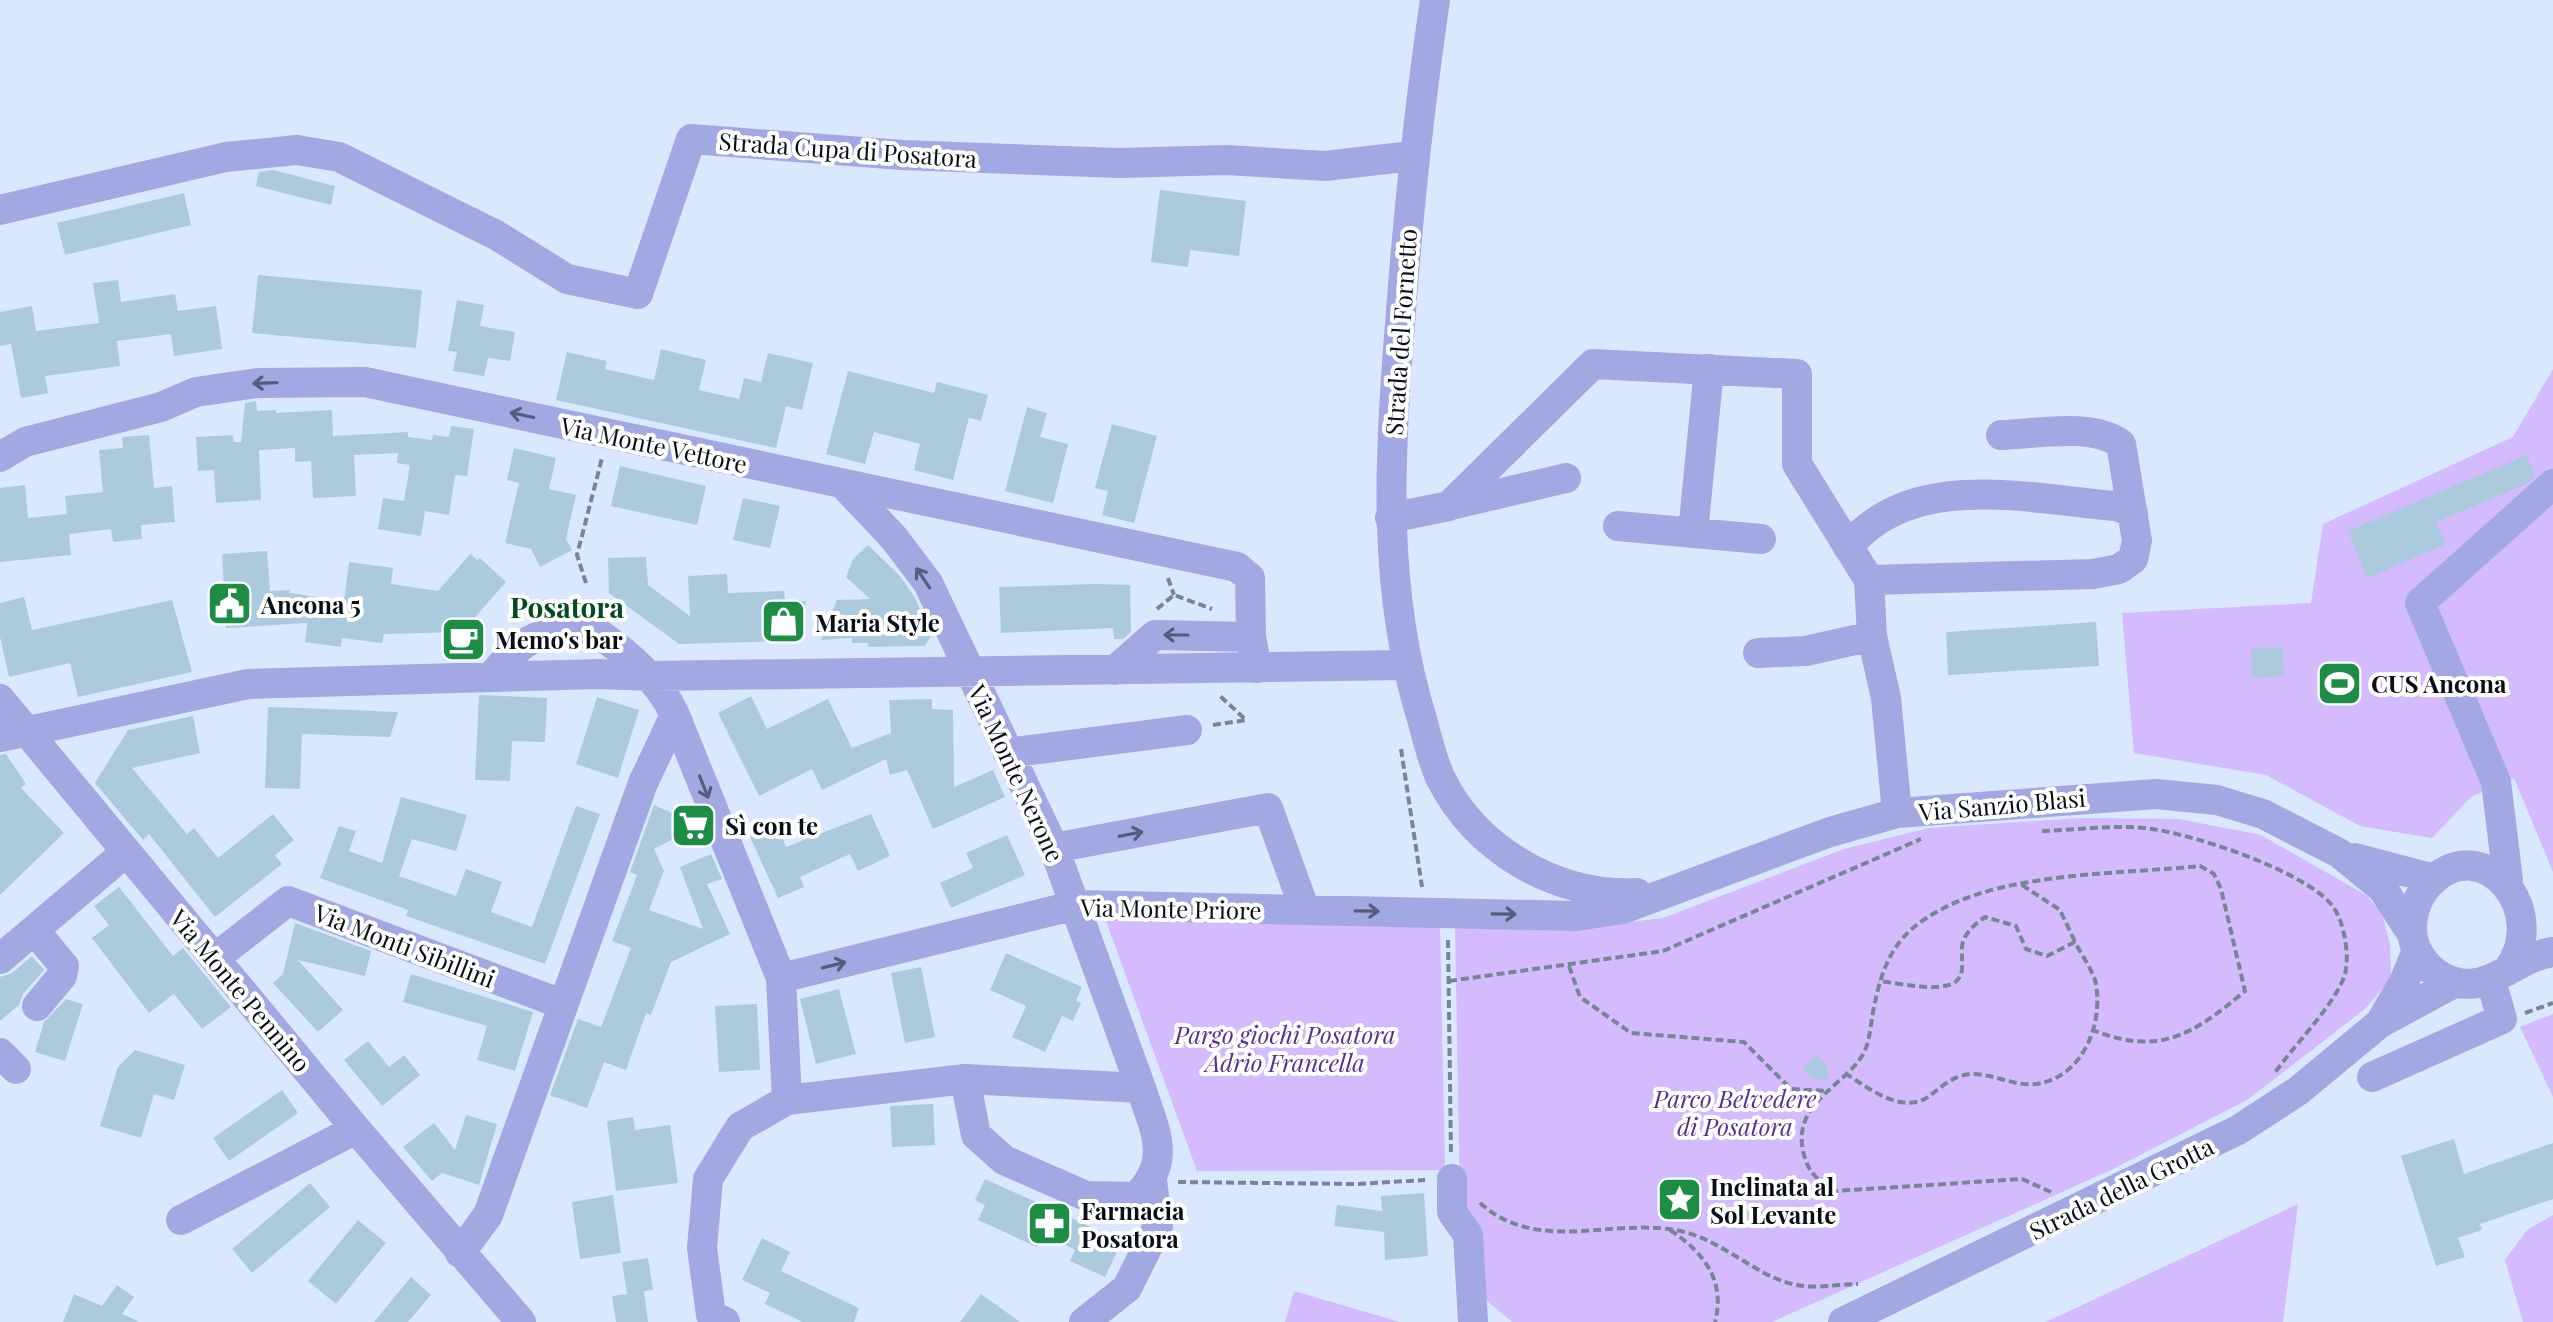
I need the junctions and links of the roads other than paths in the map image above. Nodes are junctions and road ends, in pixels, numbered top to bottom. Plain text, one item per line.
1 (1435, 0) edge
2 (1412, 156) junction
3 (0, 210) edge
4 (1709, 369) junction
5 (2001, 435) dead end
6 (0, 457) edge
7 (1566, 478) dead end
8 (2553, 484) edge
9 (844, 485) junction
10 (1449, 506) junction
11 (2133, 513) junction
12 (1390, 518) junction
13 (1618, 526) dead end
14 (1693, 533) junction
15 (1761, 539) dead end
16 (1848, 547) junction
17 (1869, 580) junction
18 (1872, 636) junction
19 (1251, 637) junction
20 (1758, 653) dead end
21 (1405, 665) junction
22 (1257, 668) junction
23 (1115, 670) junction
24 (970, 673) junction
25 (492, 676) junction
26 (651, 676) junction
27 (0, 699) edge
28 (675, 715) junction
29 (1187, 730) road end
30 (14, 734) edge
31 (1008, 753) junction
32 (2498, 798) junction
33 (1897, 813) junction
34 (1054, 848) junction
35 (126, 852) junction
36 (2339, 853) junction
37 (2445, 874) junction
38 (1667, 892) junction
39 (2524, 895) junction
40 (1432, 904) joint
41 (1076, 905) junction
42 (1305, 910) junction
43 (34, 930) junction
44 (2415, 942) junction
45 (2553, 952) edge
46 (216, 957) junction
47 (0, 959) edge
48 (2499, 976) junction
49 (781, 978) junction
50 (2456, 982) junction
51 (562, 1004) junction
52 (37, 1006) dead end
53 (2380, 1023) junction
54 (2372, 1077) dead end
55 (1141, 1088) junction
56 (966, 1091) junction
57 (787, 1100) junction
58 (356, 1129) junction
59 (1452, 1179) road end
60 (1152, 1181) junction
61 (181, 1220) dead end
62 (460, 1253) junction
63 (521, 1322) edge
64 (725, 1322) edge
65 (1084, 1322) edge
66 (1473, 1322) edge
67 (1843, 1322) edge

1 - 2 street, Strada del Fornetto
2 - 3 street, Strada Cupa di Posatora
2 - 12 street, Strada del Fornetto
4 - 10 street
4 - 14 street
4 - 16 street
5 - 11 street
9 -> 6 street, Via Monte Vettore
7 - 10 street
8 - 32 street
9 - 19 street, Via Monte Vettore
24 -> 9 street, Via Monte Nerone
10 - 12 street
11 - 16 street
11 - 17 street
12 - 21 street, Strada del Fornetto
13 - 14 street
14 - 15 street
16 - 17 street
17 - 18 street
18 - 20 street
18 - 33 street
19 - 22 street, Via Monte Vettore
19 -> 23 street
21 - 22 street
21 - 38 street, Via Sanzio Blasi
22 - 23 street
23 - 24 street
24 - 26 street
24 - 31 street, Via Monte Nerone
25 - 26 street
25 - 26 street
25 - 30 street
26 - 28 street
27 - 30 street
28 -> 49 street
28 - 51 street
29 - 31 street
30 - 35 street, Via Monte Pennino
31 - 34 street, Via Monte Nerone
32 - 37 street, Strada della Grotta
32 - 39 street
33 - 36 street, Via Sanzio Blasi
33 - 38 street, Via Sanzio Blasi
34 - 41 street, Via Monte Nerone
34 -> 42 street
35 - 43 street
35 - 46 street, Via Monte Pennino
36 - 37 street, Via Sanzio Blasi
36 - 44 street, Via Sanzio Blasi
37 - 39 street
37 - 44 street, Strada della Grotta
40 -> 38 street, Via Sanzio Blasi
39 - 48 street
42 -> 40 street, Via Monte Priore
41 - 42 street, Via Monte Priore
49 -> 41 street, Via Monte Priore
41 - 55 street, Via Monte Nerone
43 - 47 street
43 - 52 street
44 - 50 street
44 - 53 street, Strada della Grotta
45 - 48 street, Strada della Grotta
46 - 51 street, Via Monti Sibillini
46 - 58 street, Via Monte Pennino
48 - 50 street, Strada della Grotta
48 - 54 street
49 - 57 street
50 - 53 street, Strada della Grotta
51 - 62 street
53 - 67 street, Strada della Grotta
55 - 56 street
55 - 60 street, Via Monte Nerone
56 - 57 street
56 - 60 street
57 - 64 street
58 - 61 street
58 - 62 street, Via Monte Pennino
59 - 66 street
60 - 65 street, Via Monte Nerone
62 - 63 street, Via Monte Pennino

